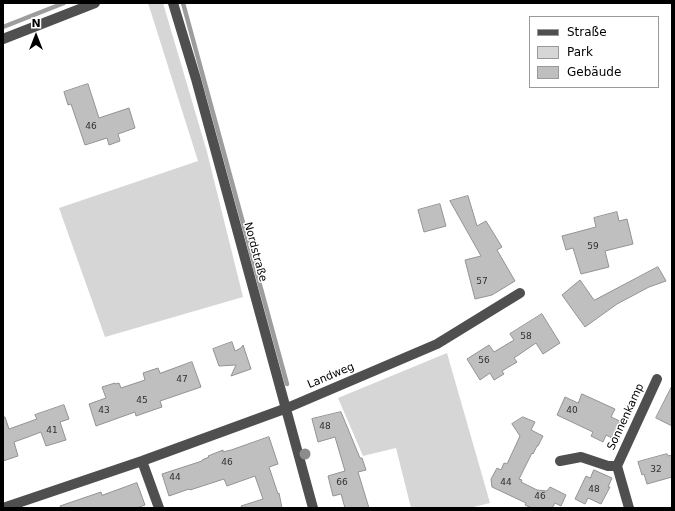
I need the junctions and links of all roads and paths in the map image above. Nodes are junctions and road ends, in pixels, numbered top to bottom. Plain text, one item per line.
1 (95, 3) edge
2 (174, 3) edge
3 (3, 39) edge
4 (520, 293) dead end
5 (657, 379) dead end
6 (287, 408) junction
7 (142, 460) junction
8 (560, 461) dead end
9 (617, 466) junction
10 (3, 508) edge
11 (159, 508) edge
12 (314, 508) edge
13 (629, 508) edge

1 - 3 street
2 - 6 street, Nordstraße
4 - 6 street, Landweg
5 - 9 street, Sonnenkamp
6 - 7 street, Landweg
6 - 12 street, Nordstraße
7 - 10 street, Landweg
7 - 11 street
8 - 9 street, Sonnenkamp
9 - 13 street, Sonnenkamp

